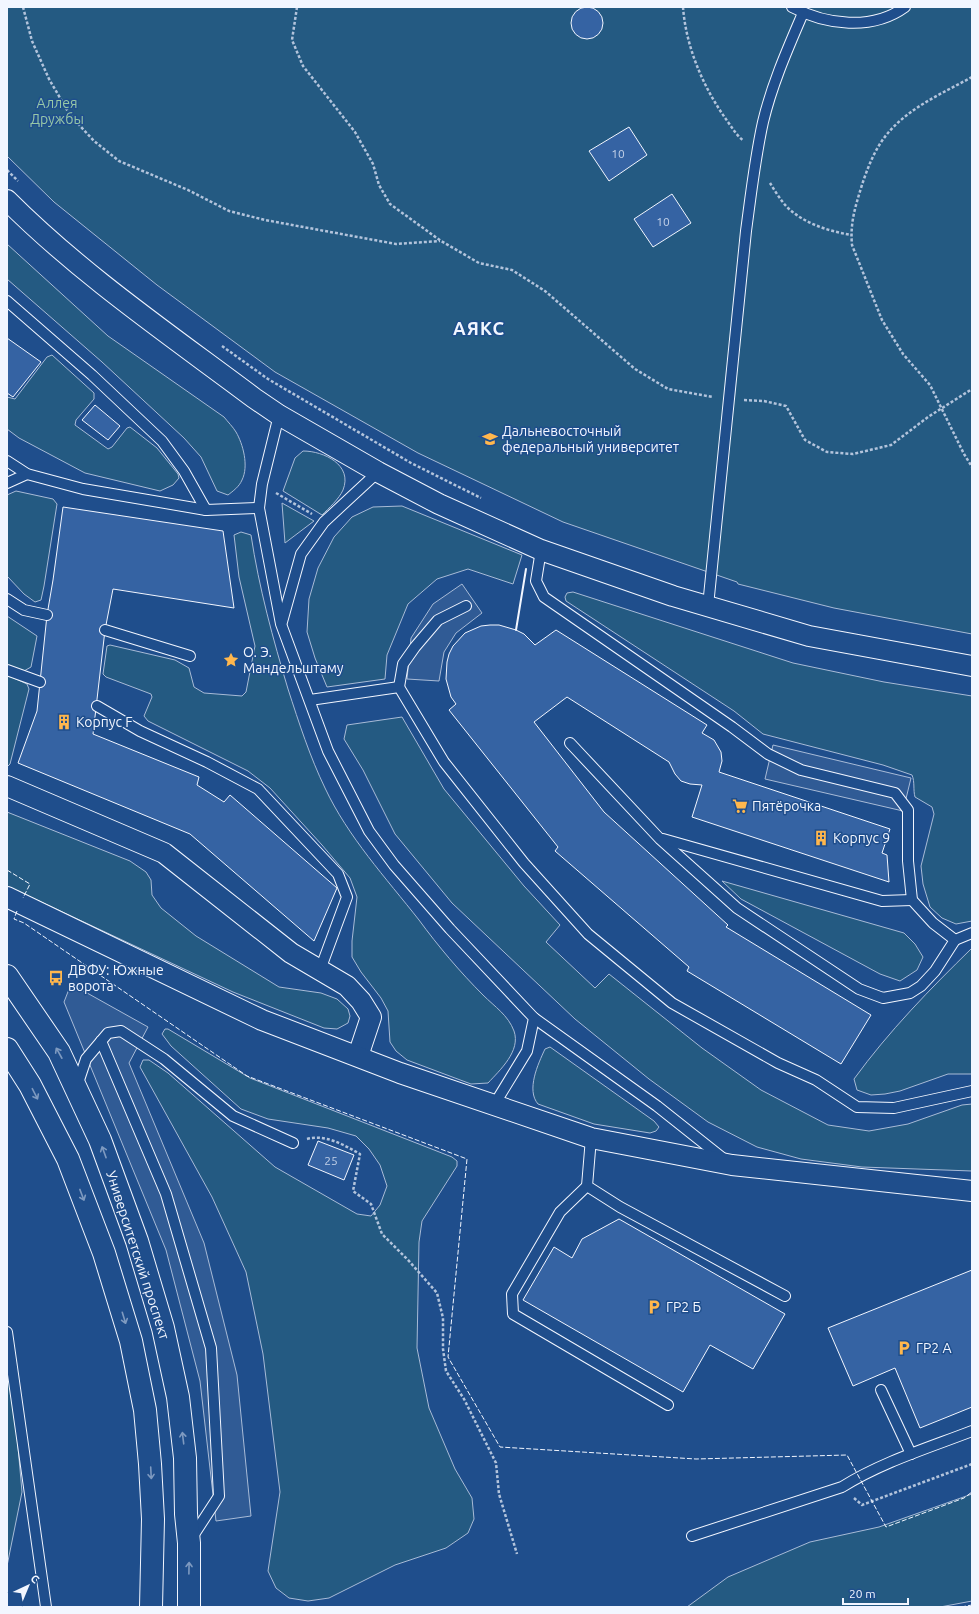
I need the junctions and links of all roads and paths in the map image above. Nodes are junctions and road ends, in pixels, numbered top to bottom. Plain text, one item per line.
1 (23, 7) edge
2 (297, 7) edge
3 (684, 7) edge
4 (792, 7) edge
5 (905, 7) edge
6 (803, 13) junction
7 (972, 77) edge
8 (757, 151) junction
9 (7, 170) edge
10 (754, 171) junction
11 (23, 187) dead end
12 (7, 200) edge
13 (851, 235) junction
14 (441, 241) junction
15 (7, 301) edge
16 (218, 343) dead end
17 (972, 389) edge
18 (729, 399) junction
19 (942, 408) junction
20 (279, 415) junction
21 (7, 461) edge
22 (972, 467) edge
23 (378, 472) junction
24 (27, 474) junction
25 (7, 483) edge
26 (262, 484) junction
27 (482, 498) dead end
28 (259, 508) junction
29 (206, 510) junction
30 (324, 522) junction
31 (541, 550) junction
32 (7, 599) edge
33 (466, 606) dead end
34 (708, 606) junction
35 (47, 614) dead end
36 (281, 624) junction
37 (105, 630) dead end
38 (190, 656) dead end
39 (972, 666) edge
40 (7, 670) edge
41 (40, 682) dead end
42 (399, 687) junction
43 (310, 700) junction
44 (97, 706) dead end
45 (570, 743) dead end
46 (7, 786) edge
47 (660, 839) junction
48 (7, 897) edge
49 (912, 900) junction
50 (972, 933) edge
51 (955, 940) junction
52 (320, 970) junction
53 (7, 976) edge
54 (534, 1018) junction
55 (102, 1041) junction
56 (7, 1049) edge
57 (358, 1056) junction
58 (76, 1088) junction
59 (972, 1091) edge
60 (494, 1105) junction
61 (592, 1138) junction
62 (293, 1143) joint
63 (732, 1165) junction
64 (587, 1186) junction
65 (972, 1191) edge
66 (785, 1296) dead end
67 (7, 1332) edge
68 (881, 1390) dead end
69 (668, 1405) dead end
70 (972, 1431) edge
71 (911, 1454) junction
72 (972, 1464) edge
73 (842, 1487) junction
74 (692, 1536) dead end
75 (189, 1542) junction
76 (518, 1554) dead end
77 (46, 1607) edge
78 (151, 1607) edge
79 (188, 1607) edge

1 - 14 path
2 - 14 path
3 - 8 path
4 - 6 lane
5 - 6 lane
6 - 8 lane
7 - 13 path
8 - 10 lane
9 - 11 path
10 - 13 path
10 - 18 lane
12 - 20 street
13 - 19 path
14 - 18 path
15 - 29 lane
16 - 27 path
17 - 19 path
18 - 19 path
18 - 34 lane
19 - 22 path
20 - 23 street
20 - 26 lane
21 - 24 lane
23 - 30 lane
23 - 31 street
24 - 25 lane
24 - 29 lane
26 - 28 lane
26 - 30 path
28 - 29 lane
28 - 36 lane
30 - 36 lane
31 - 34 street
31 - 49 lane
32 - 35 lane
33 - 42 lane
34 - 39 street
36 - 43 lane
37 - 38 lane
40 - 41 lane
42 - 43 lane
42 - 59 lane
43 - 54 lane
44 - 52 lane
45 - 47 lane
46 - 52 street
47 - 49 lane
47 - 51 lane
48 - 57 street
49 - 51 lane
50 - 51 lane
52 - 57 street
58 -> 53 main road, Университетский проспект
54 - 60 lane
54 - 63 lane
55 - 58 lane
55 - 62 lane
55 - 75 lane
56 -> 78 main road
57 - 60 street
75 -> 58 main road, Университетский проспект
60 - 61 street
61 - 63 street
61 - 64 lane
62 - 76 path
63 - 65 street
64 - 66 lane
64 - 69 lane
67 - 77 lane
68 - 71 lane
70 - 71 lane
71 - 73 lane
72 - 73 path
73 - 74 lane
79 -> 75 main road, Университетский проспект

